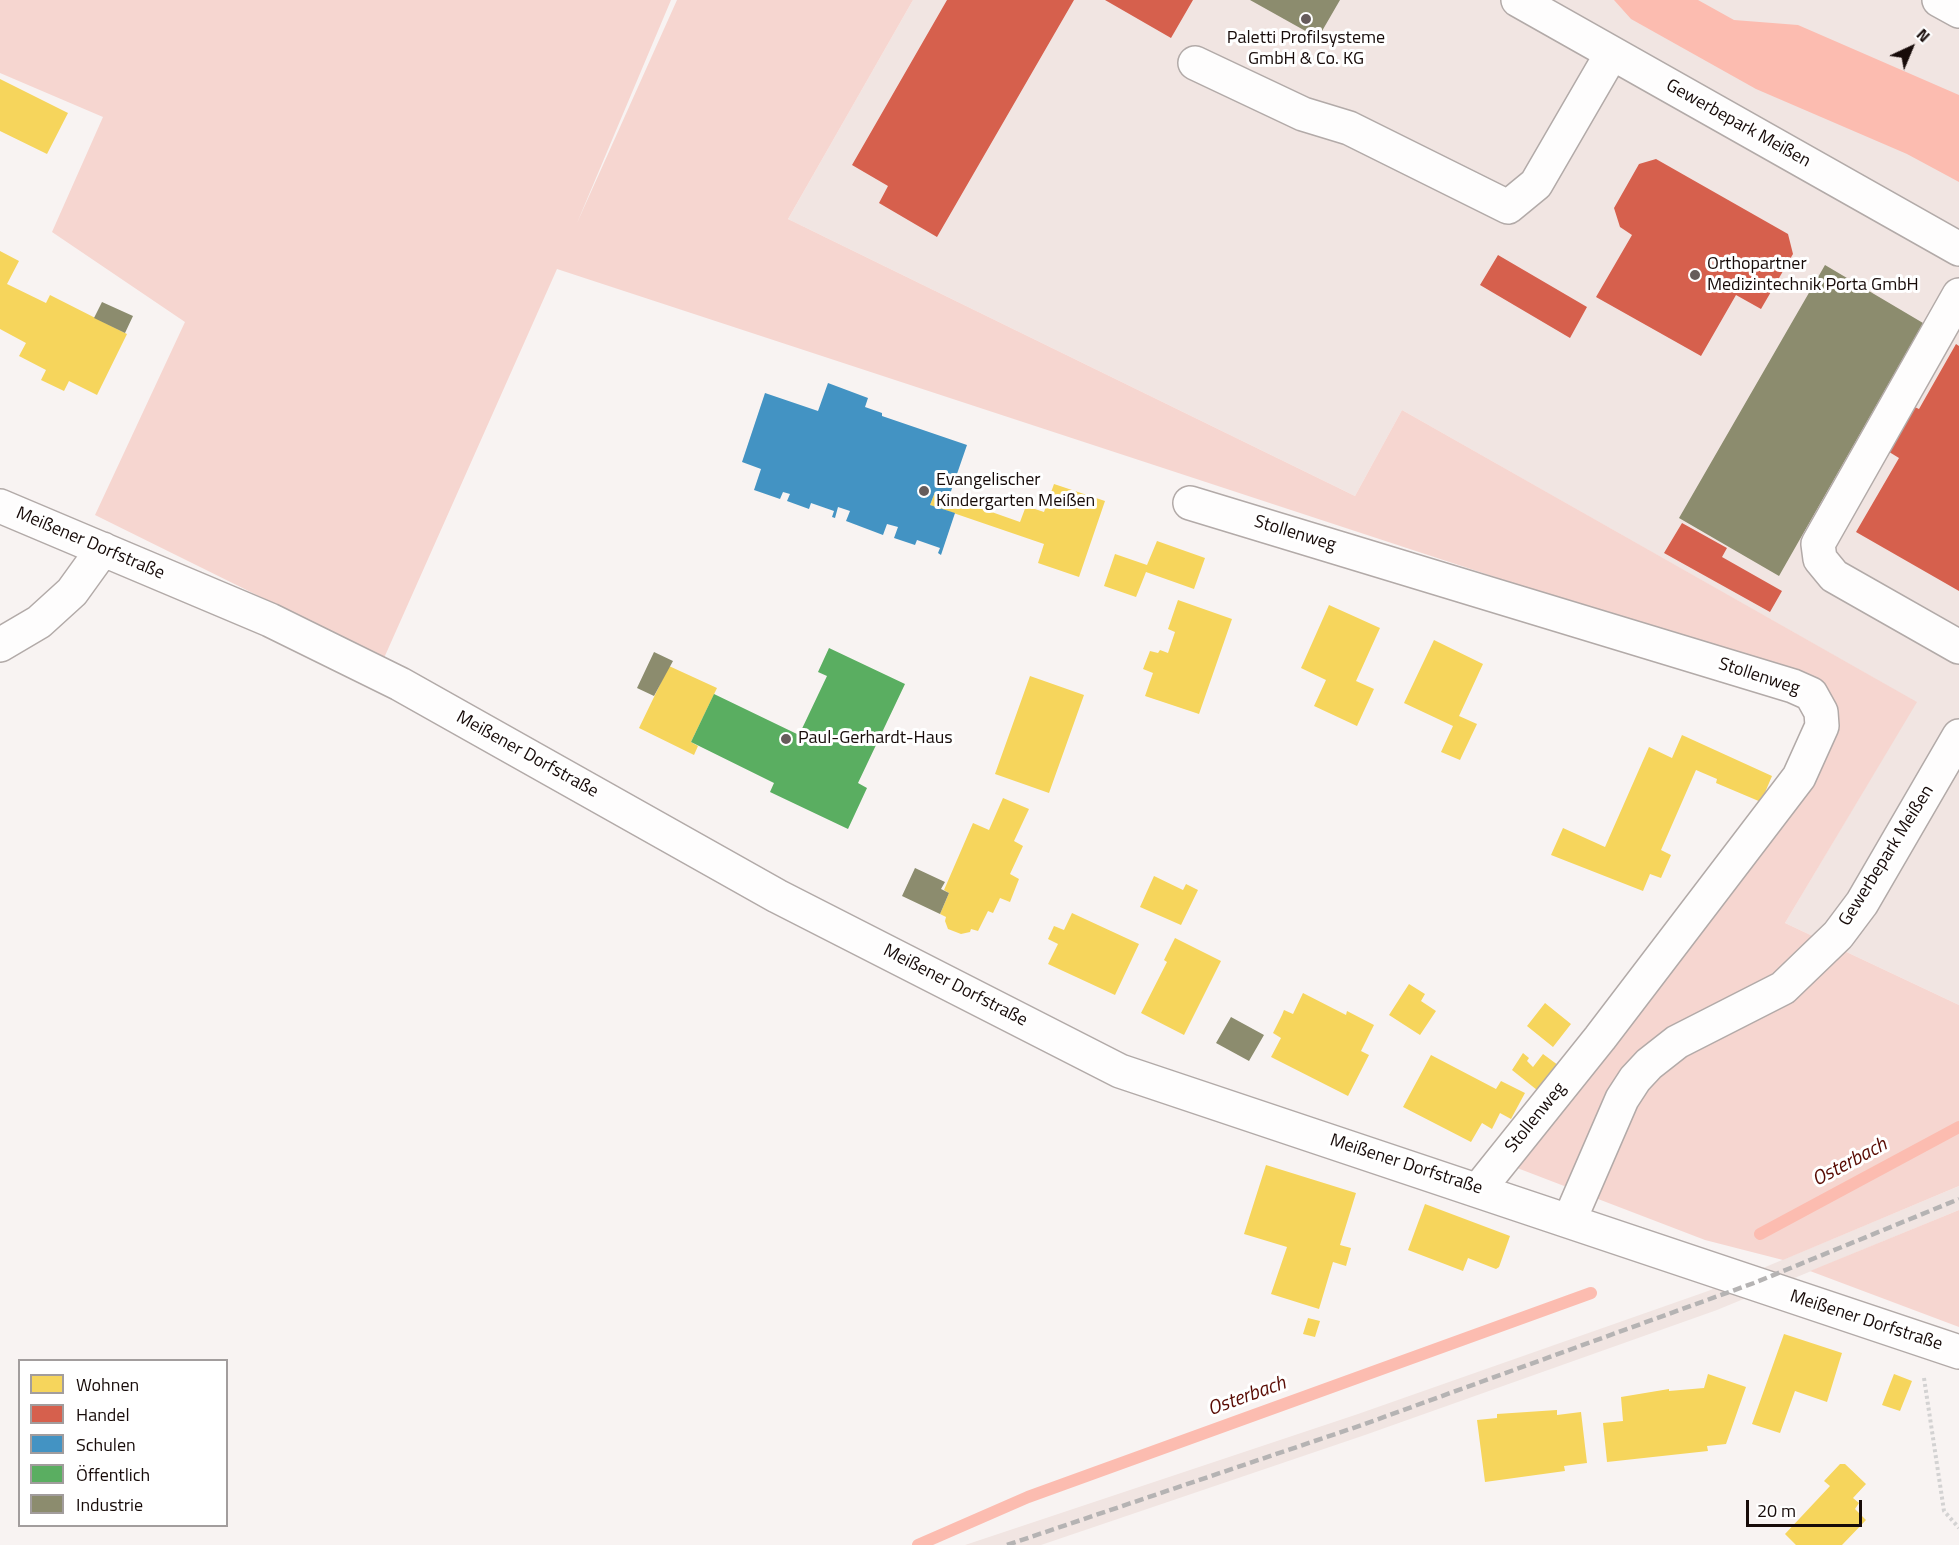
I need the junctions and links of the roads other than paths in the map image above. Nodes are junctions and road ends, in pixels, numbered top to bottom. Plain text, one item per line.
1 (1518, 0) edge
2 (1939, 0) edge
3 (1959, 11) edge
4 (1612, 53) junction
5 (1196, 63) dead end
6 (1959, 249) edge
7 (1959, 295) edge
8 (1190, 503) dead end
9 (0, 506) edge
10 (103, 549) junction
11 (0, 645) edge
12 (1959, 647) edge
13 (1959, 736) edge
14 (1479, 1189) junction
15 (1570, 1219) junction
16 (1959, 1352) edge

1 - 4 street, Gewerbepark Meißen
2 - 3 street
4 - 5 street
4 - 6 street, Gewerbepark Meißen
7 - 12 street
8 - 14 street, Stollenweg
9 - 10 street, Meißener Dorfstraße
10 - 11 street
10 - 14 street, Meißener Dorfstraße
13 - 15 street, Gewerbepark Meißen
14 - 15 street, Meißener Dorfstraße
15 - 16 street, Meißener Dorfstraße

